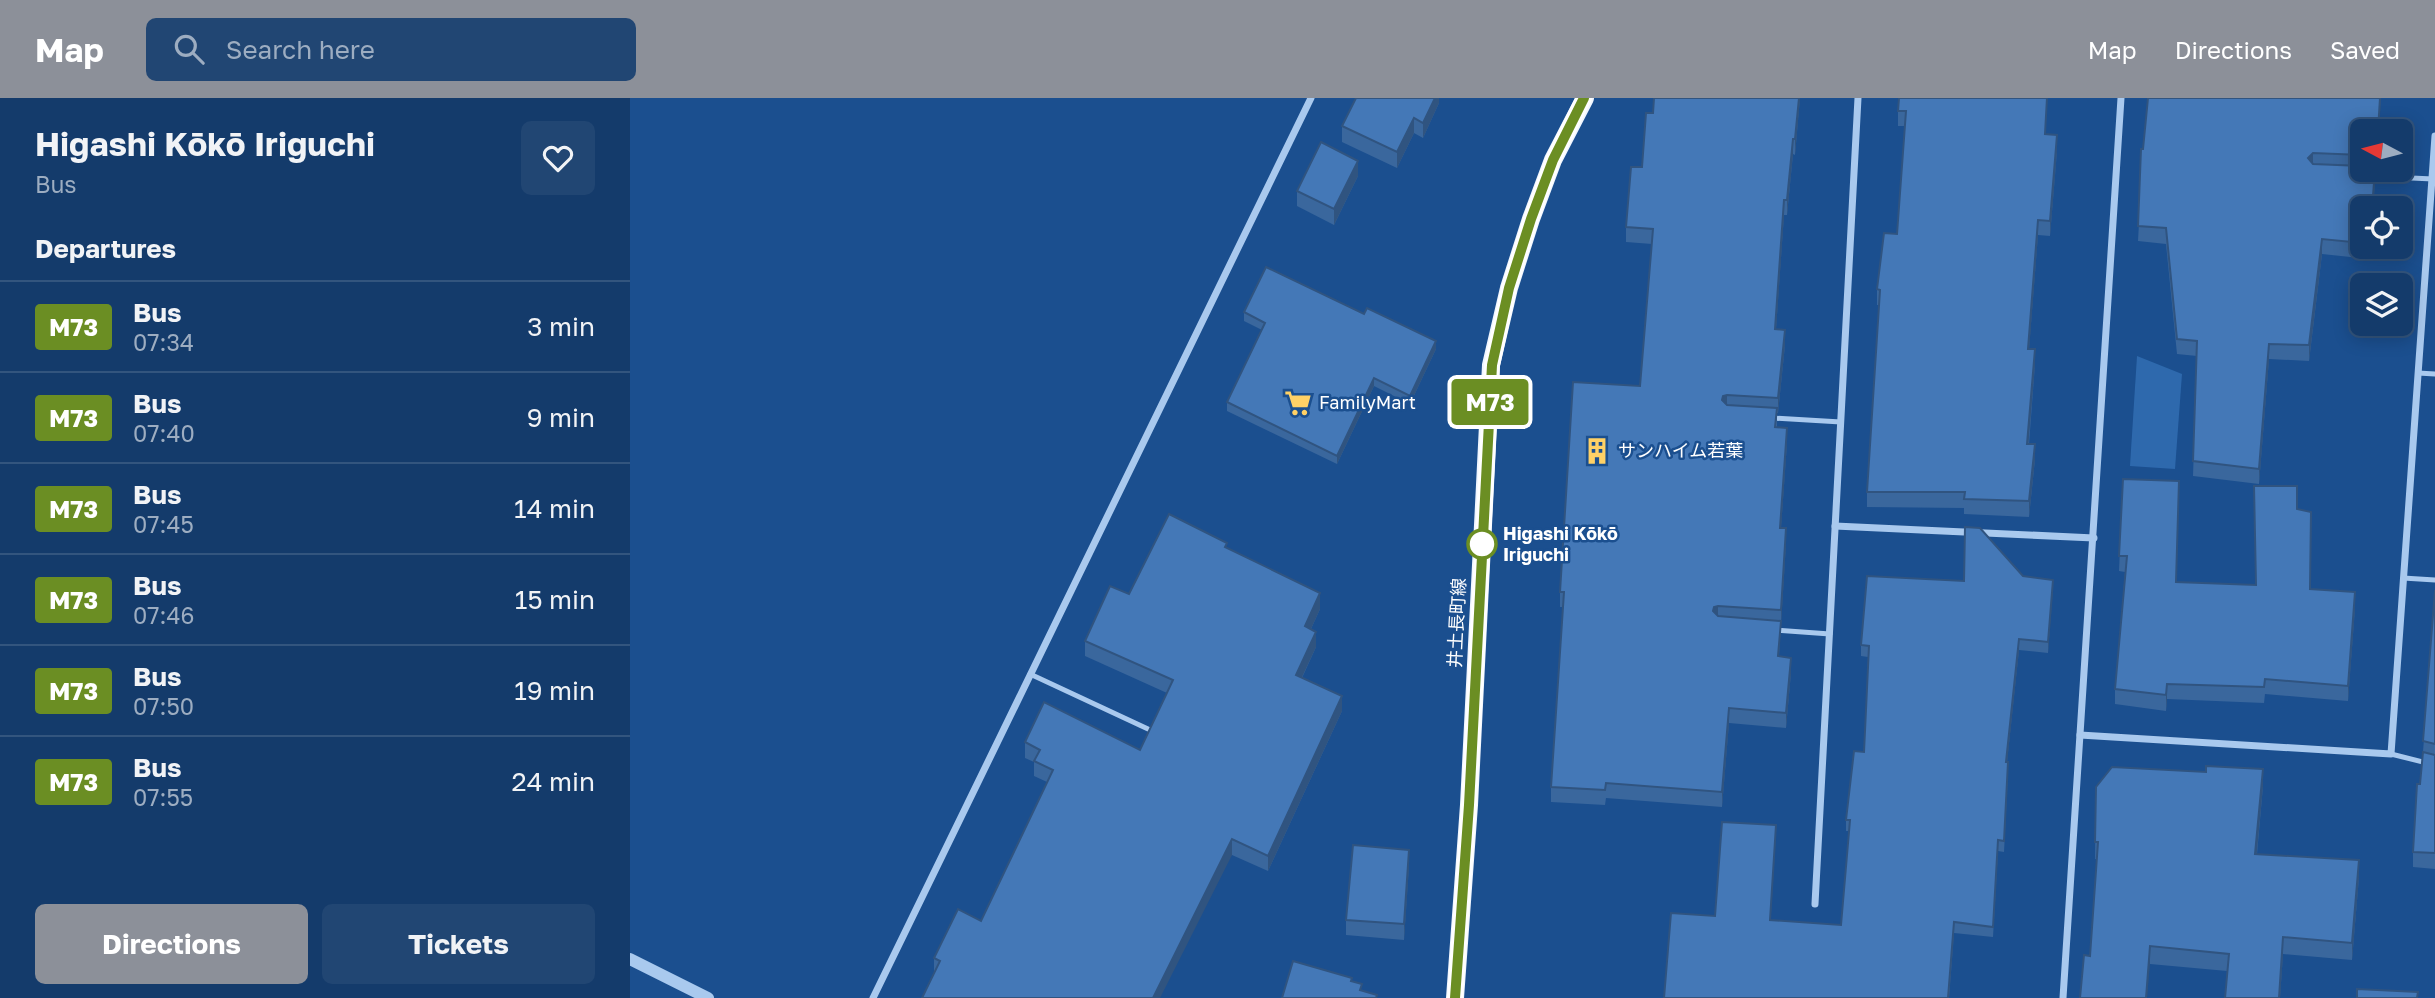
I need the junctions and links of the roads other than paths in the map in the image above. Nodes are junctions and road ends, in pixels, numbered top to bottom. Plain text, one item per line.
1 (1311, 98) edge
2 (1584, 98) edge
3 (1858, 98) edge
4 (2121, 98) edge
5 (2435, 136) edge
6 (2413, 178) edge
7 (2433, 179) edge
8 (2418, 373) junction
9 (2435, 374) edge
10 (1765, 418) edge
11 (1841, 422) junction
12 (1835, 526) junction
13 (2095, 538) junction
14 (2403, 578) junction
15 (2435, 580) edge
16 (1768, 629) edge
17 (1830, 634) junction
18 (1030, 674) junction
19 (1148, 729) edge
20 (2080, 736) junction
21 (2391, 754) junction
22 (2435, 765) edge
23 (1815, 904) dead end
24 (630, 959) edge
25 (708, 998) edge
26 (873, 998) edge
27 (1455, 998) edge
28 (2063, 998) edge

1 - 18 street
2 - 27 main road, 井土長町線
3 - 11 street
4 - 13 street
5 - 7 street
6 - 7 lane
7 - 8 street
8 - 9 lane
8 - 14 street
10 - 11 lane
11 - 12 street
12 - 13 street
12 - 17 street
13 - 20 street
14 - 15 lane
14 - 21 street
16 - 17 lane
17 - 23 street
18 - 19 lane
18 - 26 street
20 - 21 street
20 - 28 street
21 - 22 lane
24 - 25 street

